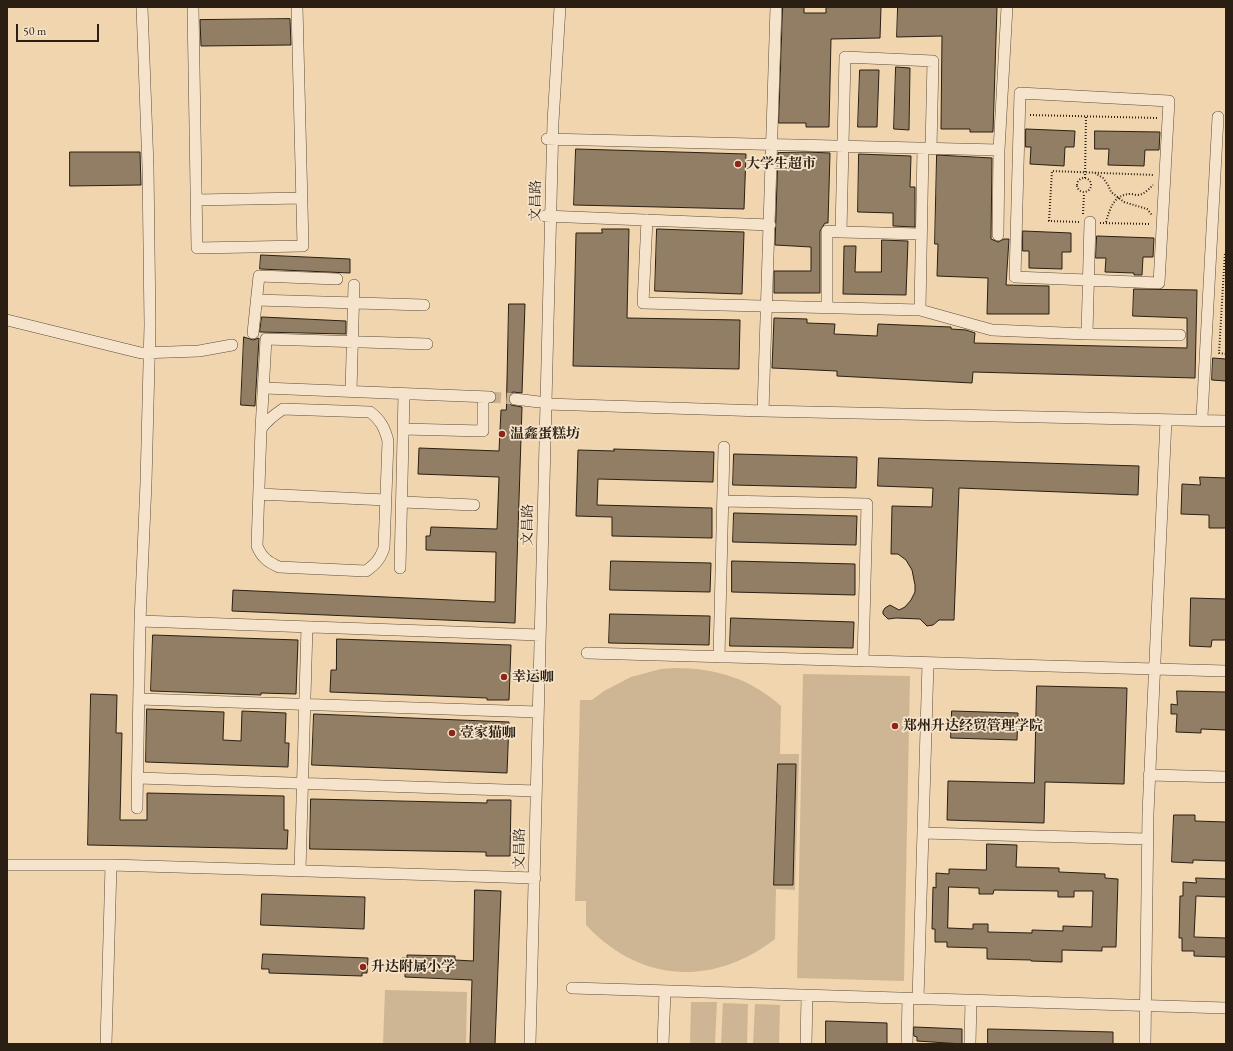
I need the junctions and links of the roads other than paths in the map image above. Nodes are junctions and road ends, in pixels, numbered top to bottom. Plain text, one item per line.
1 (142, 7) edge
2 (193, 7) edge
3 (297, 7) edge
4 (560, 7) edge
5 (776, 7) edge
6 (1007, 7) edge
7 (1218, 117) dead end
8 (550, 139) junction
9 (771, 145) junction
10 (843, 146) junction
11 (927, 148) junction
12 (999, 150) junction
13 (302, 198) junction
14 (196, 200) junction
15 (548, 216) junction
16 (647, 220) junction
17 (1086, 222) road end
18 (770, 225) junction
19 (841, 232) junction
20 (922, 234) junction
21 (998, 235) dead end
22 (337, 279) dead end
23 (1088, 281) junction
24 (354, 286) dead end
25 (256, 300) junction
26 (354, 304) junction
27 (424, 305) dead end
28 (766, 306) junction
29 (827, 308) junction
30 (920, 310) junction
31 (7, 320) edge
32 (253, 333) dead end
33 (1087, 334) junction
34 (1180, 335) dead end
35 (353, 342) junction
36 (427, 344) dead end
37 (232, 345) dead end
38 (149, 353) junction
39 (264, 388) junction
40 (351, 391) junction
41 (404, 394) junction
42 (515, 399) tunnel mouth
43 (543, 403) junction
44 (763, 411) junction
45 (1202, 417) dead end
46 (1166, 420) junction
47 (1226, 421) edge
48 (261, 429) junction
49 (403, 429) junction
50 (724, 447) dead end
51 (259, 494) junction
52 (386, 500) junction
53 (723, 501) junction
54 (402, 502) junction
55 (474, 504) dead end
56 (400, 568) dead end
57 (140, 621) junction
58 (307, 627) junction
59 (540, 635) junction
60 (587, 654) dead end
61 (719, 657) junction
62 (863, 661) junction
63 (928, 663) junction
64 (1154, 669) junction
65 (1226, 671) edge
66 (139, 699) junction
67 (305, 704) junction
68 (538, 712) junction
69 (1149, 775) junction
70 (1226, 777) edge
71 (138, 778) junction
72 (302, 783) junction
73 (536, 791) junction
74 (137, 808) dead end
75 (923, 833) junction
76 (1147, 839) junction
77 (7, 865) edge
78 (111, 865) junction
79 (300, 870) junction
80 (535, 878) junction
81 (572, 988) dead end
82 (665, 991) junction
83 (807, 996) junction
84 (913, 999) junction
85 (971, 1000) junction
86 (1145, 1006) junction
87 (1226, 1008) edge
88 (106, 1044) edge
89 (530, 1044) edge
90 (663, 1044) edge
91 (806, 1044) edge
92 (907, 1044) edge
93 (970, 1044) edge
94 (1145, 1044) edge

1 - 38 street
2 - 14 street
3 - 13 street
4 - 8 street, 文昌路
5 - 9 street
6 - 12 street
7 - 45 street
8 - 9 street
8 - 15 street, 文昌路
9 - 10 street
9 - 18 street
10 - 11 street
10 - 11 street
10 - 19 street
11 - 12 street
11 - 20 street
12 - 21 street
13 - 14 street
13 - 14 street
15 - 16 street
15 - 43 street, 文昌路
16 - 18 street
16 - 28 street
17 - 23 street
18 - 28 street
19 - 20 street
19 - 29 street
20 - 30 street
22 - 25 street
23 - 23 street
23 - 33 street
24 - 26 street
25 - 26 street
25 - 32 street
26 - 27 street
26 - 35 street
28 - 29 street
28 - 44 street
29 - 30 street
30 - 33 street
31 - 38 street
33 - 34 street
35 - 36 street
35 - 39 street
35 - 40 street
37 - 38 street
38 - 57 street
39 - 40 street
39 - 48 street
40 - 41 street
41 - 49 street
41 - 49 street
42 - 43 street
43 - 44 street
43 - 59 street, 文昌路
44 - 46 street
46 - 47 street
46 - 64 street
48 - 51 street
48 - 52 street
49 - 54 street
50 - 53 street
51 - 52 street
51 - 52 street
53 - 61 street
53 - 62 street
54 - 55 street
54 - 56 street
57 - 58 street
57 - 66 street
58 - 59 street
58 - 67 street
59 - 68 street, 文昌路
60 - 61 street
61 - 62 street
62 - 63 street
63 - 64 street
63 - 75 street
64 - 65 street
64 - 69 street
66 - 67 street
66 - 71 street
67 - 68 street
67 - 72 street
68 - 73 street, 文昌路
69 - 70 street
69 - 76 street
71 - 72 street
71 - 74 street
72 - 73 street
72 - 79 street
73 - 80 street, 文昌路
75 - 76 street
75 - 84 street
76 - 86 street
77 - 78 street
78 - 79 street
78 - 88 street
79 - 80 street
80 - 89 street, 文昌路
81 - 82 street
82 - 83 street
82 - 90 street
83 - 84 street
83 - 91 street
84 - 85 street
84 - 92 street
85 - 86 street
85 - 93 street
86 - 87 street
86 - 94 street

